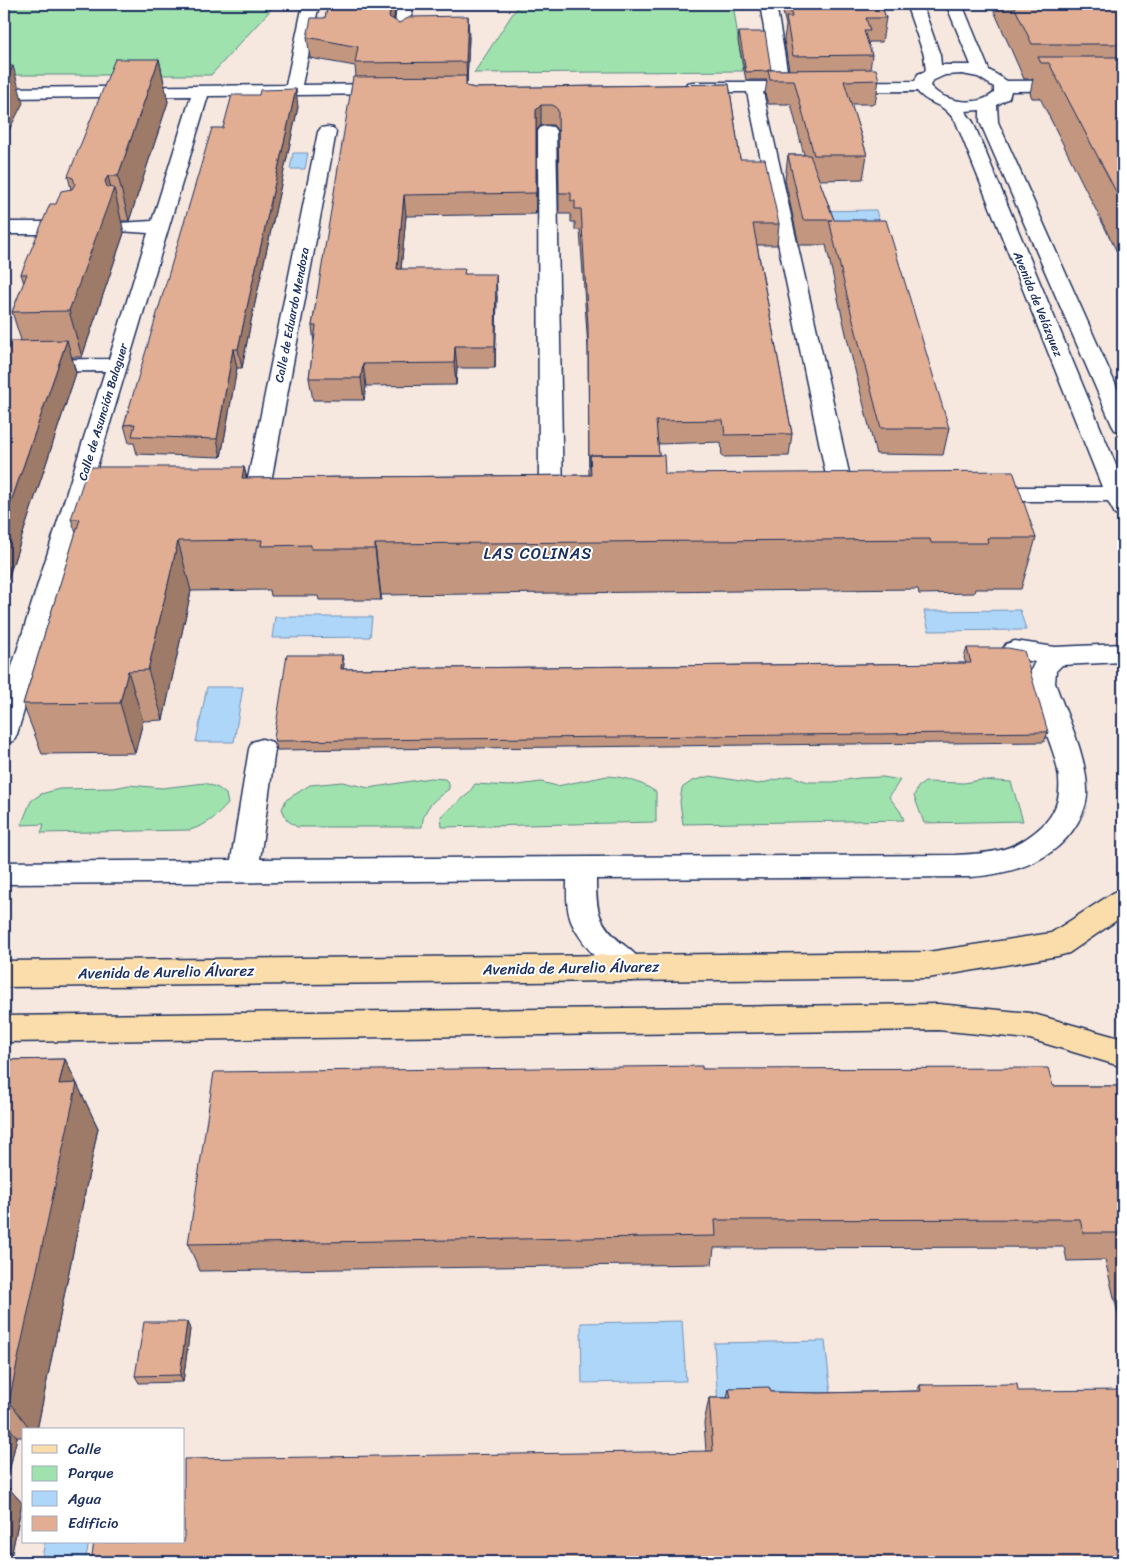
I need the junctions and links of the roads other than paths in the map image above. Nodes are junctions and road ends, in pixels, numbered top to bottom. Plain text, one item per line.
1 (311, 4) edge
2 (405, 4) edge
3 (768, 4) edge
4 (914, 4) edge
5 (954, 4) edge
6 (402, 37) edge
7 (934, 72) junction
8 (982, 73) junction
9 (1123, 85) edge
10 (782, 86) junction
11 (922, 86) junction
12 (1002, 86) junction
13 (676, 87) edge
14 (754, 87) junction
15 (401, 89) edge
16 (201, 90) junction
17 (293, 90) junction
18 (4, 93) edge
19 (948, 103) junction
20 (989, 103) junction
21 (547, 131) edge
22 (328, 132) dead end
23 (159, 227) junction
24 (4, 228) edge
25 (76, 228) edge
26 (126, 228) dead end
27 (118, 365) junction
28 (4, 366) edge
29 (1123, 425) edge
30 (960, 494) edge
31 (842, 495) edge
32 (551, 496) edge
33 (76, 498) junction
34 (101, 498) edge
35 (256, 498) edge
36 (1120, 502) edge
37 (1015, 650) edge
38 (1123, 653) edge
39 (1054, 656) junction
40 (4, 734) edge
41 (262, 748) dead end
42 (582, 868) junction
43 (4, 872) edge
44 (244, 872) junction
45 (1123, 901) edge
46 (630, 968) junction
47 (4, 974) edge
48 (4, 1030) edge
49 (1123, 1052) edge

1 - 17 street
2 - 6 street
3 - 10 street
4 - 7 street
5 - 8 street
7 - 8 street
7 - 11 street
8 - 12 street
9 - 12 street
10 - 11 street
10 - 14 street
11 - 19 street
12 - 20 street
13 - 14 street
14 - 31 street
15 - 17 street
16 - 17 street
16 - 18 street
16 - 23 street, Calle de Asunción Balaguer
19 - 20 street
19 - 36 street, Avenida de Velázquez
20 - 29 street, Avenida de Velázquez
21 - 32 street
22 - 35 street, Calle de Eduardo Mendoza
23 - 26 street
23 - 27 street, Calle de Asunción Balaguer
24 - 25 street
27 - 28 street
27 - 33 street, Calle de Asunción Balaguer
30 - 36 street
33 - 34 street
33 - 40 street, Calle de Asunción Balaguer
37 - 39 street
38 - 39 street
39 - 42 street
41 - 44 street
42 - 44 street
42 - 46 street
43 - 44 street
45 - 46 main road, Avenida de Aurelio Álvarez
46 - 47 main road, Avenida de Aurelio Álvarez
48 - 49 main road

